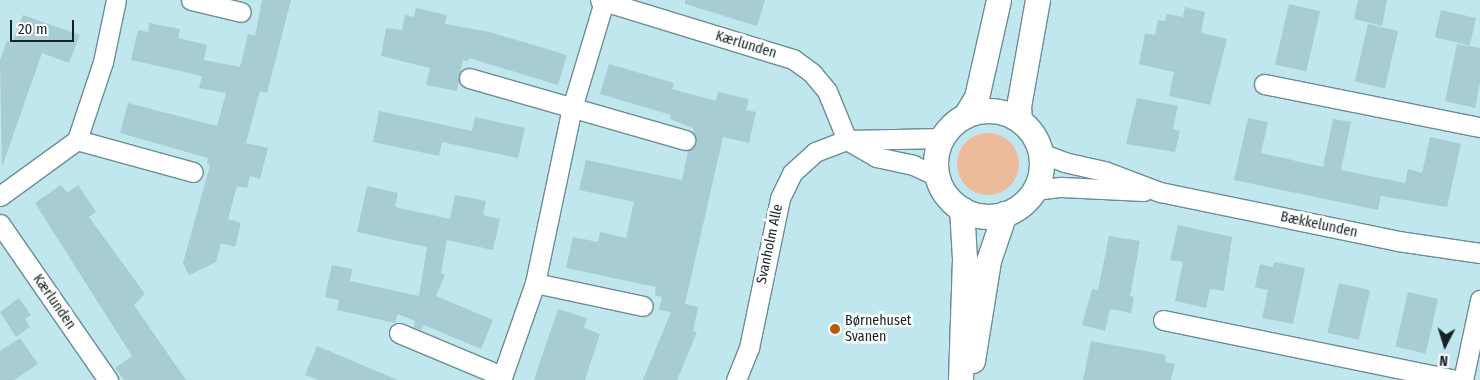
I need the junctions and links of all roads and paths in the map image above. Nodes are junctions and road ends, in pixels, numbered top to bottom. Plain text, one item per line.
1 (116, 0) edge
2 (191, 0) edge
3 (602, 0) edge
4 (999, 0) edge
5 (1038, 0) edge
6 (241, 12) dead end
7 (469, 78) dead end
8 (1264, 84) dead end
9 (572, 108) junction
10 (966, 116) junction
11 (1020, 121) junction
12 (1480, 127) edge
13 (943, 138) junction
14 (78, 140) junction
15 (685, 140) dead end
16 (847, 140) junction
17 (1041, 153) junction
18 (193, 172) dead end
19 (937, 176) junction
20 (1035, 190) junction
21 (1160, 192) junction
22 (0, 196) edge
23 (962, 209) junction
24 (1005, 214) junction
25 (0, 224) edge
26 (1480, 253) edge
27 (535, 283) junction
28 (1480, 300) edge
29 (643, 306) dead end
30 (1163, 320) dead end
31 (399, 333) dead end
32 (1466, 376) edge
33 (502, 378) edge
34 (108, 380) edge
35 (736, 380) edge
36 (961, 380) edge
37 (969, 380) edge

1 - 14 street
2 - 6 street
3 - 9 street, Kærlunden
3 - 16 street, Kærlunden
4 - 10 street
5 - 11 street
7 - 9 street
8 - 12 street
9 - 15 street
9 - 27 street, Kærlunden
10 - 11 street
10 - 13 street
11 - 17 street
13 - 16 street, Svanholm Alle
13 - 19 street
14 - 18 street
14 - 22 street
16 - 19 street
16 - 35 street, Svanholm Alle
17 - 20 street
17 - 21 street, Bækkelunden
19 - 23 street
20 - 21 street, Bækkelunden
20 - 24 street
21 - 26 street, Bækkelunden
23 - 24 street
23 - 36 street
24 - 37 street
25 - 34 street, Kærlunden
27 - 29 street
27 - 33 street, Kærlunden
28 - 32 street
30 - 32 street
31 - 33 street, Kærlunden

